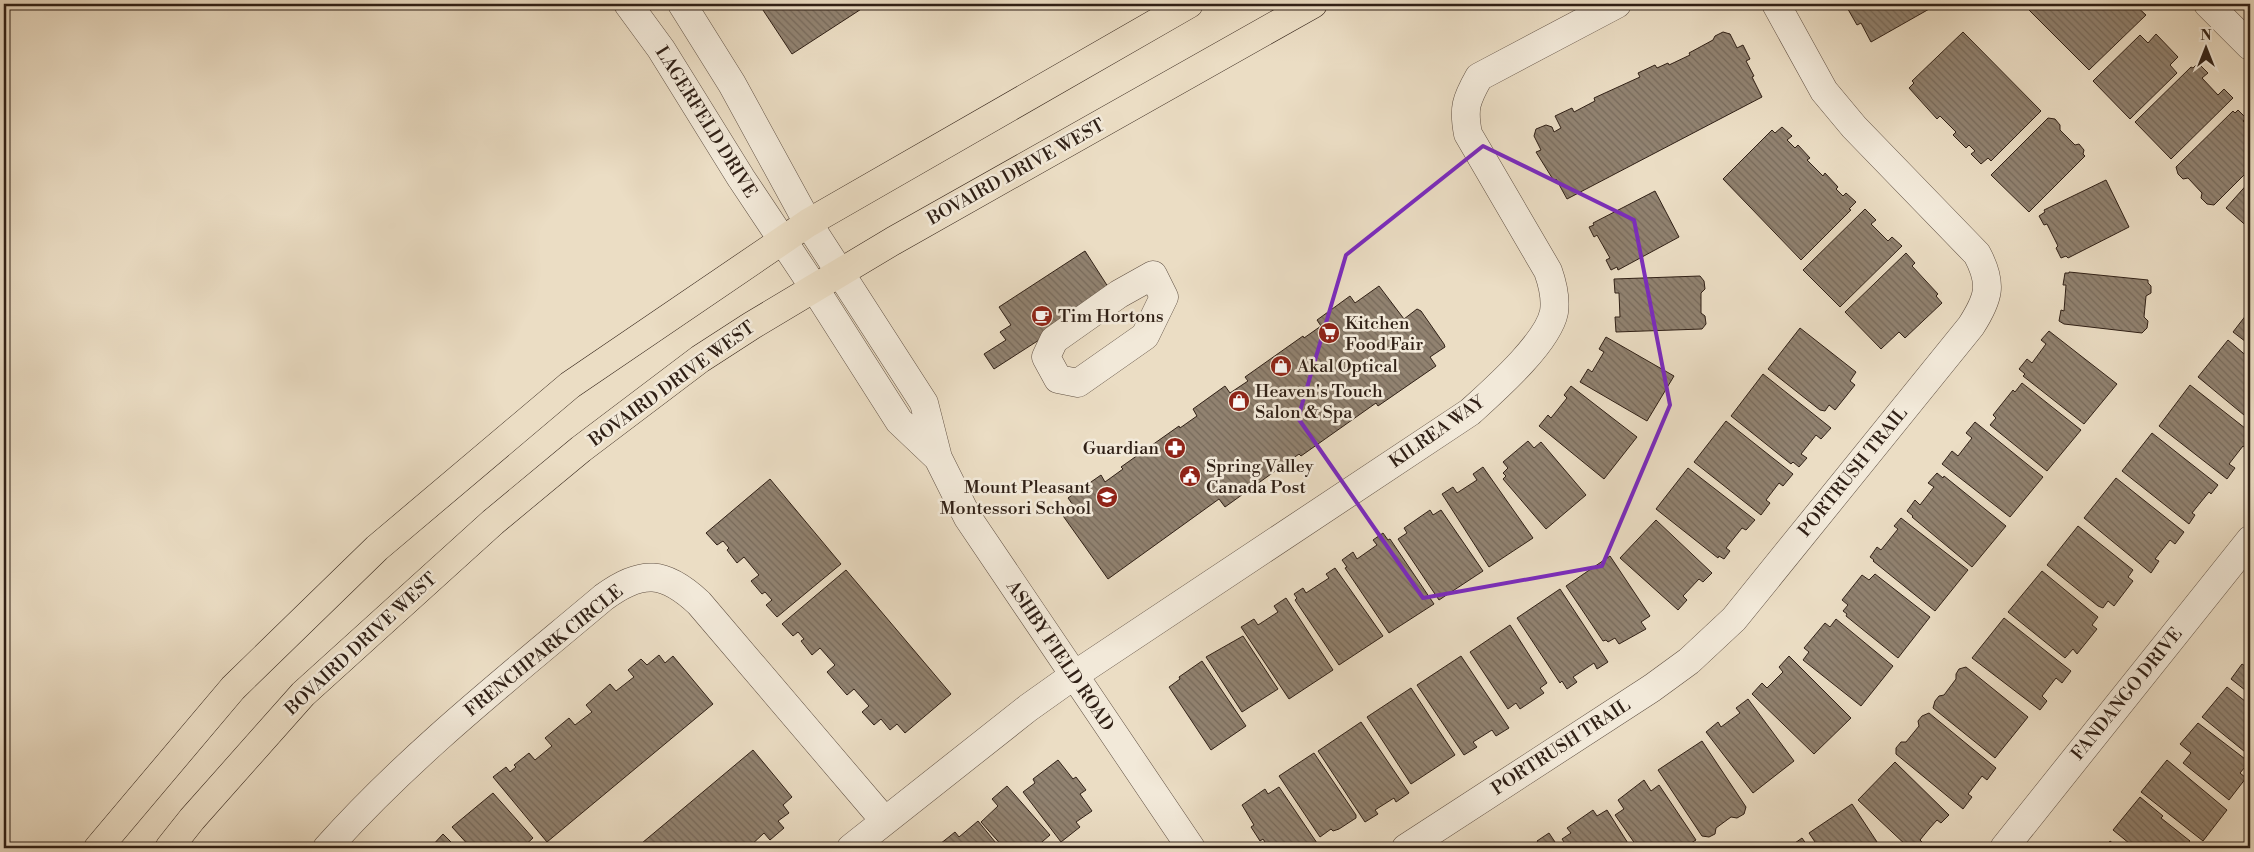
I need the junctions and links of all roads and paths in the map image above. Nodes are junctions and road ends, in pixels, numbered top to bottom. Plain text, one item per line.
1 (628, 4) edge
2 (682, 4) edge
3 (1190, 4) edge
4 (1313, 4) edge
5 (1617, 4) edge
6 (1776, 4) edge
7 (2208, 4) edge
8 (2250, 46) edge
9 (808, 223) junction
10 (782, 240) junction
11 (839, 274) junction
12 (815, 289) junction
13 (938, 458) junction
14 (2250, 540) edge
15 (1073, 676) junction
16 (884, 820) junction
17 (98, 848) edge
18 (169, 848) edge
19 (327, 848) edge
20 (851, 848) edge
21 (1191, 848) edge
22 (1406, 848) edge
23 (2004, 848) edge

1 - 10 street, LAGERFELD DRIVE
2 - 9 street, LAGERFELD DRIVE
3 - 9 main road
4 - 11 main road, BOVAIRD DRIVE WEST
5 - 15 street, KILREA WAY
6 - 22 street, PORTRUSH TRAIL
7 - 8 street
9 - 10 main road
9 - 11 street, ASHBY FIELD ROAD
10 - 12 street, ASHBY FIELD ROAD
10 - 17 main road
11 - 12 main road, BOVAIRD DRIVE WEST
11 - 13 street, ASHBY FIELD ROAD
12 - 13 street, ASHBY FIELD ROAD
12 - 18 main road, BOVAIRD DRIVE WEST
13 - 15 street, ASHBY FIELD ROAD
14 - 23 street, FANDANGO DRIVE
15 - 16 street
15 - 21 street, ASHBY FIELD ROAD
16 - 19 street, FRENCHPARK CIRCLE
16 - 20 street

